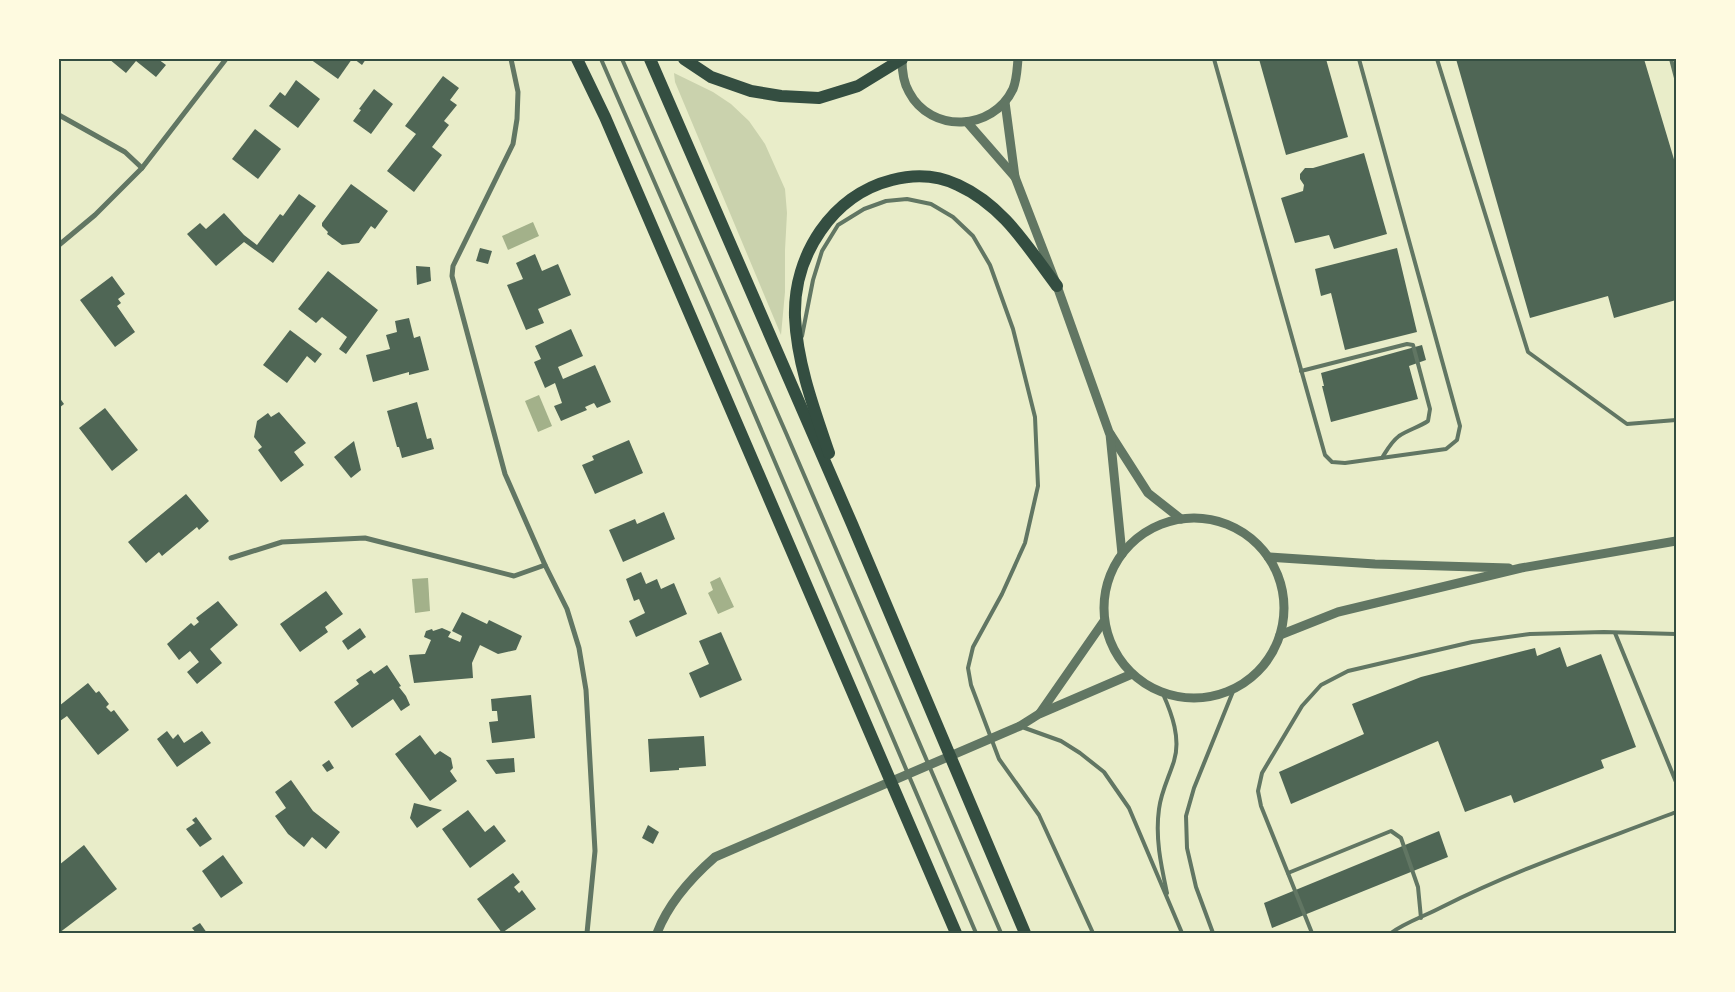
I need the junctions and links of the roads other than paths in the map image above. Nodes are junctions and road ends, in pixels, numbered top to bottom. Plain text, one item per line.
1 (226, 59) edge
2 (511, 59) edge
3 (577, 59) edge
4 (601, 59) edge
5 (622, 59) edge
6 (650, 59) edge
7 (684, 59) edge
8 (902, 59) edge
9 (1018, 59) edge
10 (1214, 59) edge
11 (1360, 59) edge
12 (1437, 59) edge
13 (1671, 59) edge
14 (1676, 78) edge
15 (1005, 102) junction
16 (59, 115) edge
17 (967, 122) junction
18 (142, 168) junction
19 (1015, 177) junction
20 (59, 246) edge
21 (1057, 286) junction
22 (799, 346) junction
23 (1301, 371) junction
24 (1676, 420) edge
25 (1109, 432) junction
26 (1382, 458) junction
27 (1180, 519) junction
28 (852, 524) junction
29 (1676, 541) edge
30 (1122, 554) junction
31 (1268, 556) junction
32 (231, 558) dead end
33 (544, 564) junction
34 (1521, 568) junction
35 (1104, 621) junction
36 (1615, 633) junction
37 (1676, 634) edge
38 (1280, 635) junction
39 (1132, 674) junction
40 (1234, 689) junction
41 (1163, 694) junction
42 (1040, 714) junction
43 (1020, 726) junction
44 (1676, 782) edge
45 (1676, 812) edge
46 (1288, 873) junction
47 (1169, 902) junction
48 (1421, 918) junction
49 (587, 933) edge
50 (657, 933) edge
51 (956, 933) edge
52 (976, 933) edge
53 (1001, 933) edge
54 (1025, 933) edge
55 (1093, 933) edge
56 (1182, 933) edge
57 (1213, 933) edge
58 (1312, 933) edge
59 (1391, 933) edge

1 - 18 street
2 - 33 street
3 - 51 main road
4 - 52 lane
5 - 53 lane
6 - 28 main road
7 - 8 main road
8 - 17 street
9 - 15 street
10 - 23 lane
11 - 26 lane
12 - 24 lane
13 - 14 lane
15 - 17 street
15 - 19 street
16 - 18 street
17 - 19 street
18 - 20 street
19 - 21 street
21 - 22 main road
21 - 25 street
22 - 28 main road
22 - 55 lane
23 - 26 lane
23 - 26 lane
25 - 27 street
25 - 30 street
27 - 30 street
27 - 31 street
28 - 54 main road
29 - 34 street
30 - 35 street
31 - 34 street
31 - 38 street
32 - 33 street
33 - 49 street
34 - 38 street
35 - 39 street
35 - 42 street
36 - 37 lane
36 - 44 lane
36 - 46 lane
38 - 40 street
39 - 41 street
39 - 42 street
40 - 41 street
40 - 57 lane
41 - 47 lane
42 - 43 street
43 - 47 lane
43 - 50 street
45 - 48 lane
46 - 48 lane
46 - 58 lane
47 - 56 lane
48 - 59 lane

